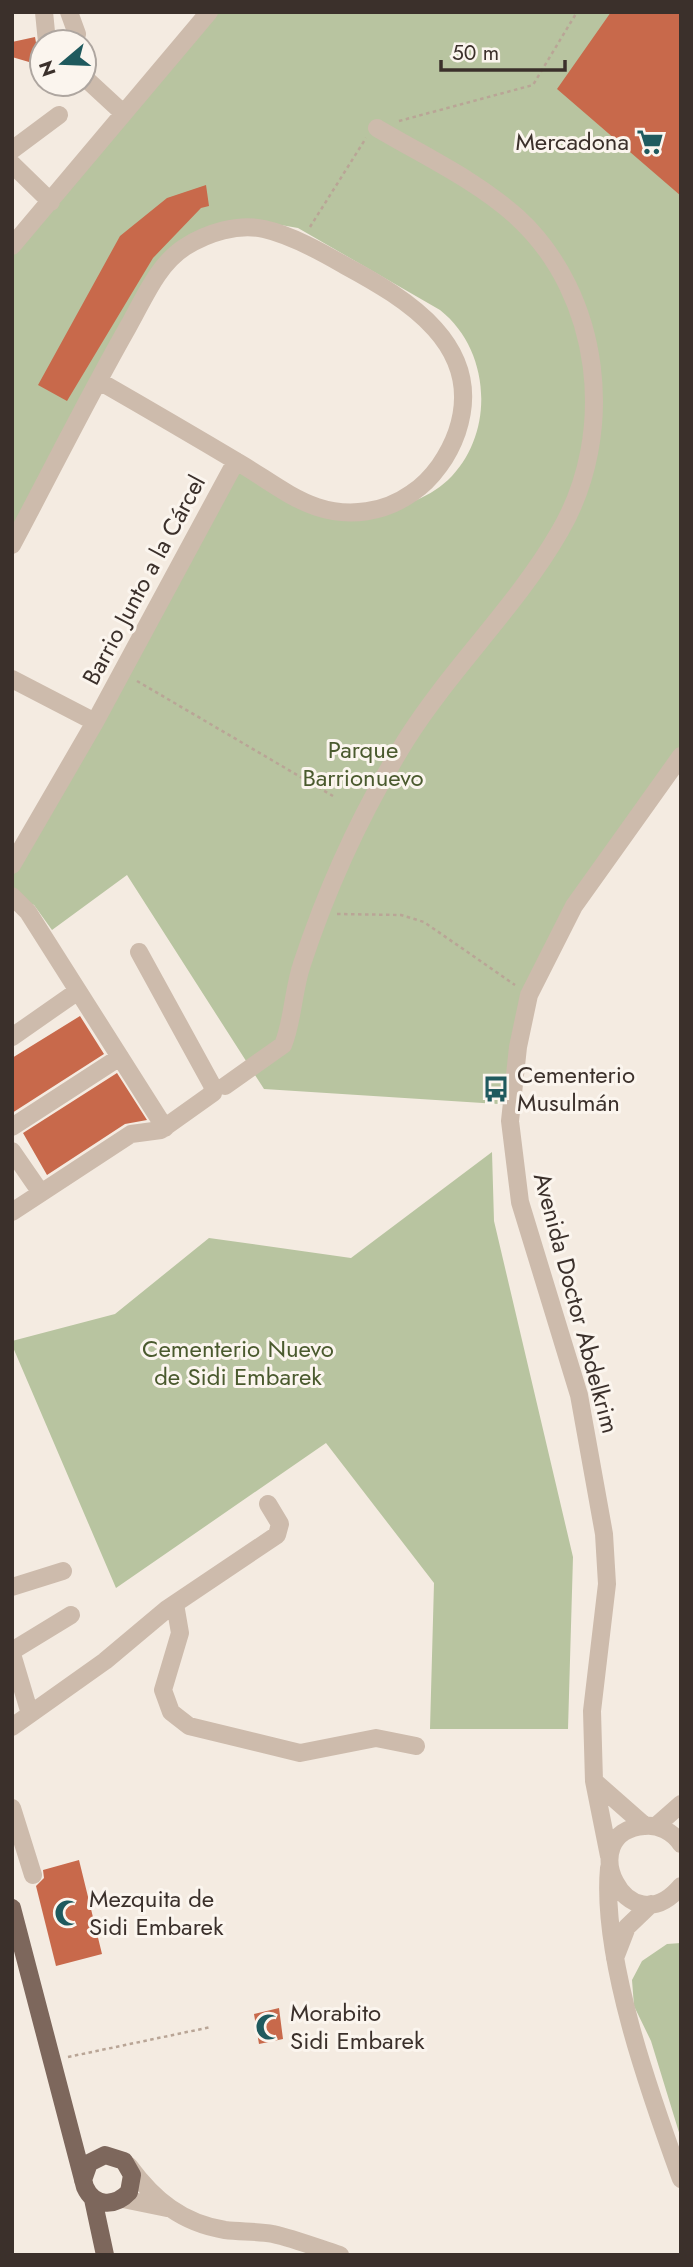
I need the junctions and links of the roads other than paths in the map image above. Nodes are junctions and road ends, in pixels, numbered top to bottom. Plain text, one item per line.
1 (209, 12) edge
2 (98, 90) edge
3 (123, 113) junction
4 (59, 115) dead end
5 (377, 128) road end
6 (12, 150) edge
7 (12, 164) edge
8 (51, 202) junction
9 (12, 246) edge
10 (99, 381) junction
11 (236, 461) junction
12 (12, 545) edge
13 (12, 679) edge
14 (95, 722) junction
15 (681, 756) edge
16 (12, 865) edge
17 (12, 896) edge
18 (139, 952) dead end
19 (78, 991) junction
20 (12, 1037) edge
21 (120, 1057) junction
22 (225, 1086) dead end
23 (12, 1127) edge
24 (164, 1128) junction
25 (12, 1151) edge
26 (41, 1193) junction
27 (12, 1212) edge
28 (268, 1504) dead end
29 (63, 1571) dead end
30 (12, 1587) edge
31 (175, 1604) junction
32 (71, 1615) dead end
33 (12, 1653) edge
34 (30, 1714) junction
35 (12, 1727) edge
36 (416, 1746) dead end
37 (594, 1781) junction
38 (681, 1804) edge
39 (12, 1808) edge
40 (650, 1826) junction
41 (681, 1844) edge
42 (609, 1862) junction
43 (33, 1875) dead end
44 (681, 1886) edge
45 (651, 1904) junction
46 (12, 1908) edge
47 (18, 1952) edge
48 (615, 1958) junction
49 (64, 2110) junction
50 (105, 2155) junction
51 (129, 2166) junction
52 (681, 2179) edge
53 (83, 2180) junction
54 (93, 2199) junction
55 (119, 2201) junction
56 (167, 2208) junction
57 (103, 2247) edge
58 (340, 2255) edge

1 - 3 street
2 - 3 street
3 - 8 street
4 - 6 street
5 - 22 street
7 - 8 street
8 - 9 street
10 - 11 street, Barrio Junto a la Cárcel
10 - 11 street, Barrio Junto a la Cárcel
10 - 12 street, Barrio Junto a la Cárcel
11 - 14 street, Barrio Junto a la Cárcel
13 - 14 street, Barrio Junto a la Cárcel
14 - 16 street, Barrio Junto a la Cárcel
15 - 37 street, Avenida Doctor Abdelkrim
17 - 19 street
18 - 24 street
19 - 20 street
19 - 21 street
21 - 23 street
21 - 24 street
24 - 26 street
25 - 26 street
26 - 27 street
28 - 31 street
29 - 30 street
31 - 34 street
31 - 36 street
32 - 33 street
33 - 34 street
34 - 35 street
37 - 40 street
37 - 42 street, Avenida Doctor Abdelkrim
38 - 40 street
39 - 43 street
40 - 41 street
40 - 42 street
42 - 45 street
42 - 48 street, Avenida Doctor Abdelkrim
44 - 45 street
45 - 48 street
46 - 47 main road
47 - 49 main road
48 - 52 street, Avenida Doctor Abdelkrim
49 - 50 main road
49 - 53 main road
50 - 51 main road
50 - 53 main road
51 - 55 main road
51 - 56 street
53 - 54 main road
54 - 55 main road
54 - 57 main road
55 - 56 street
55 - 57 main road
56 - 58 street

